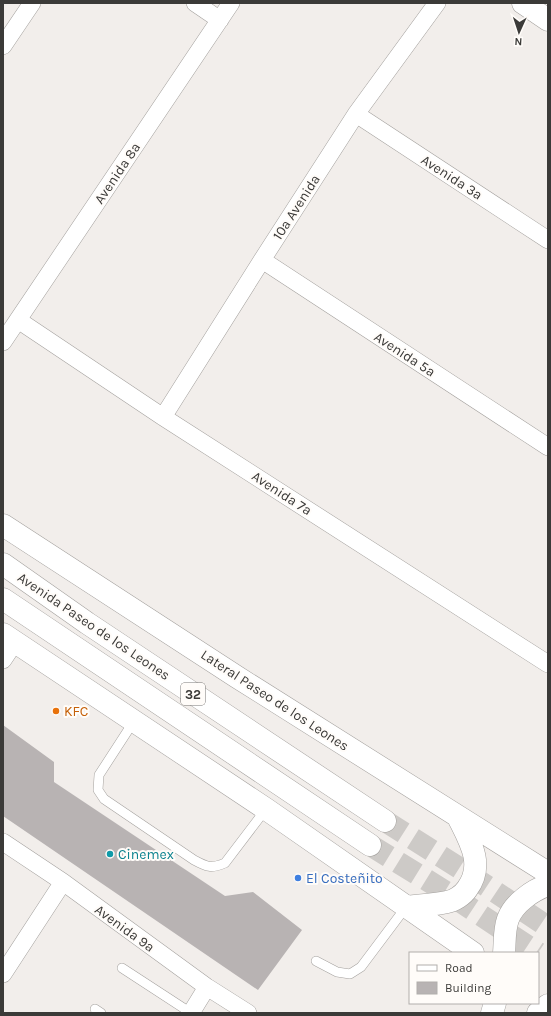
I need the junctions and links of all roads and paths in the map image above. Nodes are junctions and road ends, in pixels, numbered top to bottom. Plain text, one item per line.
1 (32, 3) edge
2 (194, 3) edge
3 (231, 3) edge
4 (437, 3) edge
5 (523, 3) edge
6 (220, 20) junction
7 (548, 20) edge
8 (3, 46) edge
9 (356, 114) junction
10 (548, 240) edge
11 (262, 260) junction
12 (18, 320) junction
13 (3, 342) edge
14 (163, 417) junction
15 (548, 448) edge
16 (3, 525) edge
17 (3, 564) edge
18 (3, 599) edge
19 (9, 638) edge
20 (3, 660) edge
21 (548, 664) edge
22 (134, 721) junction
23 (266, 809) junction
24 (458, 817) junction
25 (385, 821) tunnel mouth
26 (3, 842) edge
27 (370, 845) tunnel mouth
28 (548, 873) edge
29 (63, 882) junction
30 (548, 885) edge
31 (406, 907) junction
32 (472, 952) edge
33 (504, 952) edge
34 (316, 961) dead end
35 (122, 968) dead end
36 (3, 974) edge
37 (207, 987) junction
38 (539, 997) edge
39 (548, 1004) edge
40 (191, 1013) edge
41 (248, 1013) edge
42 (538, 1013) edge

1 - 8 street
2 - 6 street
3 - 6 street, Avenida 8a
4 - 9 street, 10a Avenida
5 - 7 street
6 - 12 street, Avenida 8a
9 - 10 street, Avenida 3a
9 - 11 street, 10a Avenida
11 - 14 street, 10a Avenida
11 - 15 street, Avenida 5a
12 - 13 street, Avenida 8a
12 - 14 street, Avenida 7a
14 - 21 street, Avenida 7a
16 - 24 street, Lateral Paseo de los Leones
17 - 25 street, Avenida Paseo de los Leones / 32
18 - 27 street, Avenida Paseo de los Leones / 32
19 - 20 street
19 - 22 street
22 - 23 street
22 - 23 lane
23 - 31 street
24 - 28 street, Lateral Paseo de los Leones
24 - 31 street
26 - 29 street, Avenida 9a
29 - 36 street
29 - 37 street, Avenida 9a
30 - 33 street
31 - 32 street
31 - 34 lane
35 - 40 lane
37 - 40 street
37 - 41 street, Avenida 9a
38 - 39 street
39 - 42 street

